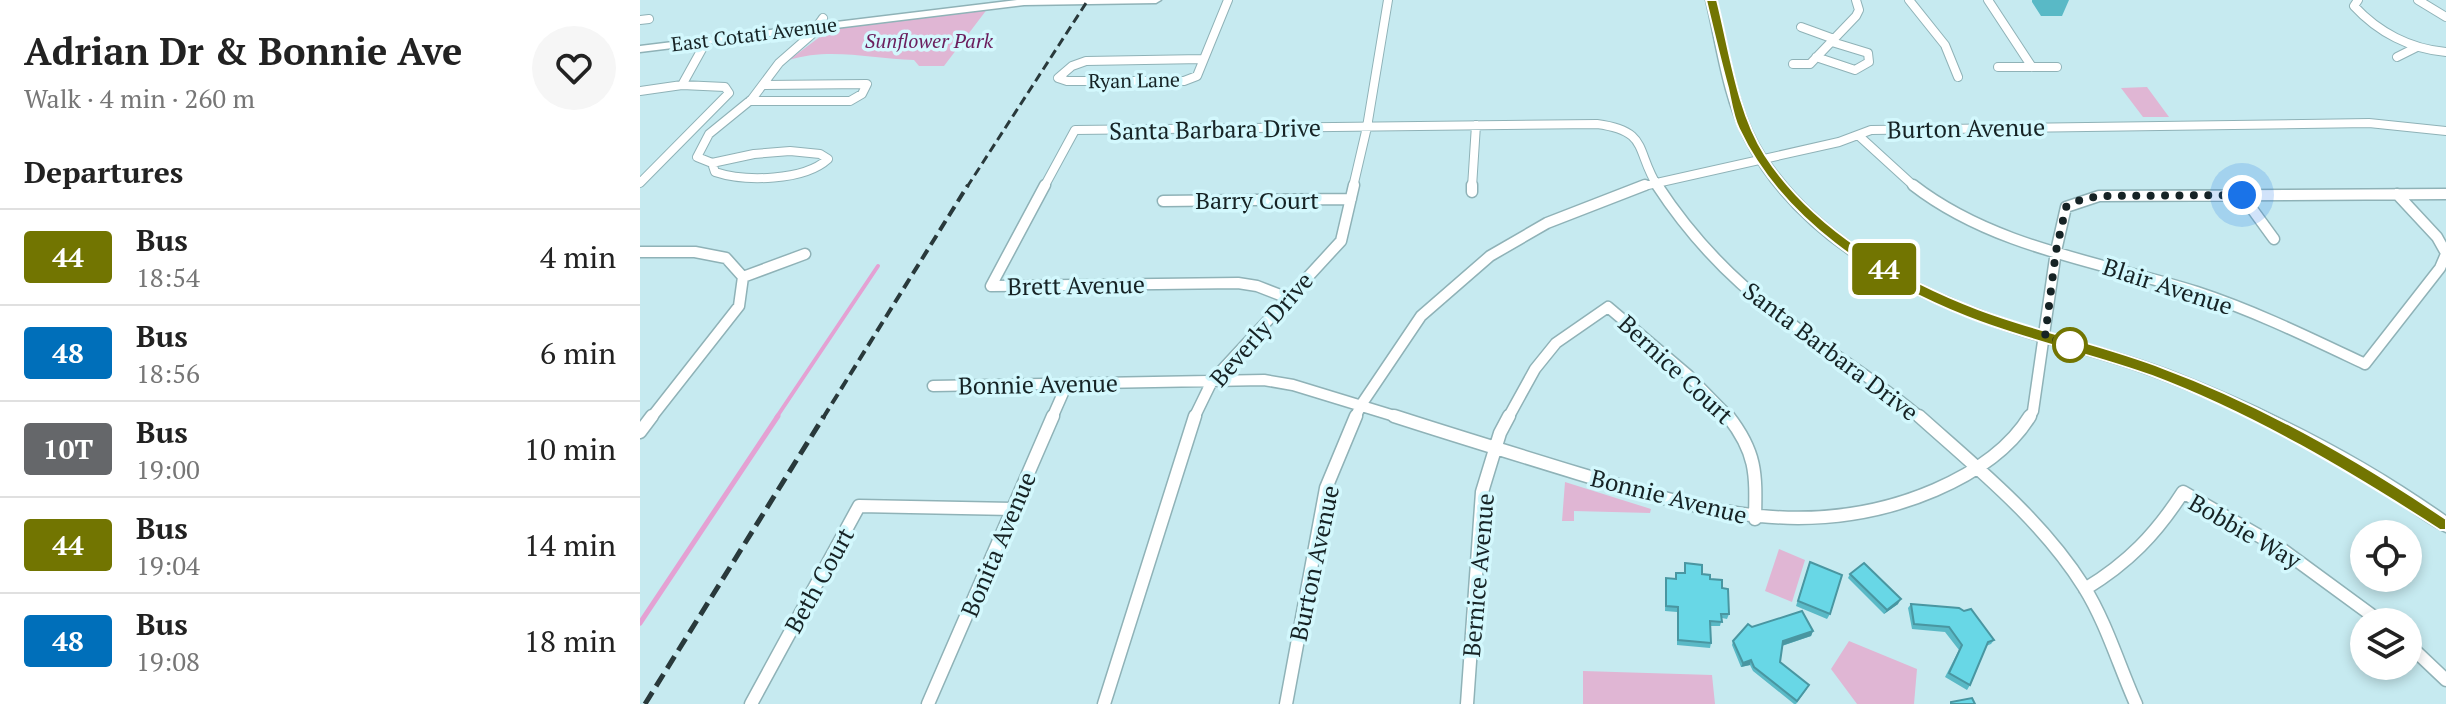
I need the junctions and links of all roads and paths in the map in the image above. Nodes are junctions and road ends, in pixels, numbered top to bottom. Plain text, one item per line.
1 (1156, 0) edge
2 (1228, 0) edge
3 (1388, 0) edge
4 (1711, 0) edge
5 (1856, 0) edge
6 (1909, 0) edge
7 (1988, 0) edge
8 (2358, 0) edge
9 (2418, 0) edge
10 (971, 2) edge
11 (2446, 17) edge
12 (822, 22) junction
13 (1801, 27) dead end
14 (1833, 40) junction
15 (640, 41) edge
16 (2417, 47) junction
17 (640, 49) edge
18 (702, 49) dead end
19 (2446, 52) edge
20 (1816, 57) junction
21 (2397, 57) dead end
22 (1203, 59) junction
23 (1793, 64) dead end
24 (1998, 67) dead end
25 (2032, 67) junction
26 (2057, 67) dead end
27 (1958, 77) dead end
28 (682, 85) junction
29 (764, 85) junction
30 (640, 91) edge
31 (750, 101) junction
32 (1476, 125) junction
33 (1367, 127) junction
34 (1075, 130) joint
35 (2446, 131) edge
36 (1858, 135) junction
37 (1760, 157) junction
38 (712, 163) junction
39 (1655, 182) junction
40 (640, 183) edge
41 (1472, 192) dead end
42 (2397, 194) junction
43 (2446, 194) edge
44 (2242, 195) junction
45 (1351, 199) junction
46 (1163, 201) dead end
47 (2274, 239) dead end
48 (2056, 251) junction
49 (640, 252) edge
50 (805, 254) dead end
51 (2446, 254) edge
52 (743, 277) junction
53 (1288, 298) junction
54 (2045, 337) junction
55 (1212, 381) junction
56 (1067, 384) junction
57 (933, 386) dead end
58 (1361, 405) junction
59 (640, 432) edge
60 (1495, 448) junction
61 (1978, 469) junction
62 (1013, 509) junction
63 (1755, 519) junction
64 (2445, 521) edge
65 (2085, 589) junction
66 (2362, 608) edge
67 (2422, 657) edge
68 (2446, 680) edge
69 (751, 704) edge
70 (928, 704) edge
71 (1104, 704) edge
72 (1286, 704) edge
73 (1467, 704) edge
74 (2136, 704) edge

1 - 10 street, East Cotati Avenue
2 - 22 street, Ryan Lane
3 - 33 street, Beverly Drive
4 - 37 street
5 - 14 street
6 - 27 street
7 - 25 street
8 - 16 street
9 - 11 street
10 - 12 street, East Cotati Avenue
12 - 15 street, East Cotati Avenue
12 - 17 street, East Cotati Avenue
12 - 29 street
13 - 14 street
14 - 20 street
14 - 20 street
16 - 19 street
16 - 21 street
18 - 28 street
20 - 23 street
22 - 22 street, Ryan Lane
24 - 25 street
25 - 26 street
28 - 30 street
28 - 40 street
29 - 31 street
29 - 31 street
31 - 38 street
32 - 33 street, Santa Barbara Drive
32 - 39 street, Santa Barbara Drive
32 - 41 street
33 - 34 street, Santa Barbara Drive
33 - 45 street, Beverly Drive
34 - 53 street, Brett Avenue
35 - 36 street, Burton Avenue
36 - 37 street, Burton Avenue
36 - 48 street, Blair Avenue
37 - 39 street, Burton Avenue
37 - 54 street
38 - 38 street
39 - 58 street, Burton Avenue
39 - 61 street, Santa Barbara Drive
42 - 43 street, Bonnie Avenue
42 - 44 street, Bonnie Avenue
42 - 51 street, Blair Avenue
44 - 47 street
44 - 48 street, Bonnie Avenue
45 - 46 street, Barry Court
45 - 53 street, Beverly Drive
48 - 51 street, Blair Avenue
48 - 54 street, Bonnie Avenue
49 - 52 street
50 - 52 street
52 - 59 street
53 - 55 street, Beverly Drive
54 - 61 street, Bonnie Avenue
54 - 64 street
55 - 56 street, Bonnie Avenue
55 - 58 street, Bonnie Avenue
55 - 71 street, Beverly Drive
56 - 57 street, Bonnie Avenue
56 - 62 street, Bonita Avenue
58 - 60 street, Bonnie Avenue
58 - 72 street, Burton Avenue
60 - 63 street, Bonnie Avenue
60 - 63 street, Bernice Court
60 - 73 street, Bernice Avenue
61 - 63 street, Bonnie Avenue
61 - 65 street, Santa Barbara Drive
62 - 69 street, Beth Court
62 - 70 street, Bonita Avenue
65 - 66 street, Bobbie Way
65 - 74 street, Santa Barbara Drive
67 - 68 street

